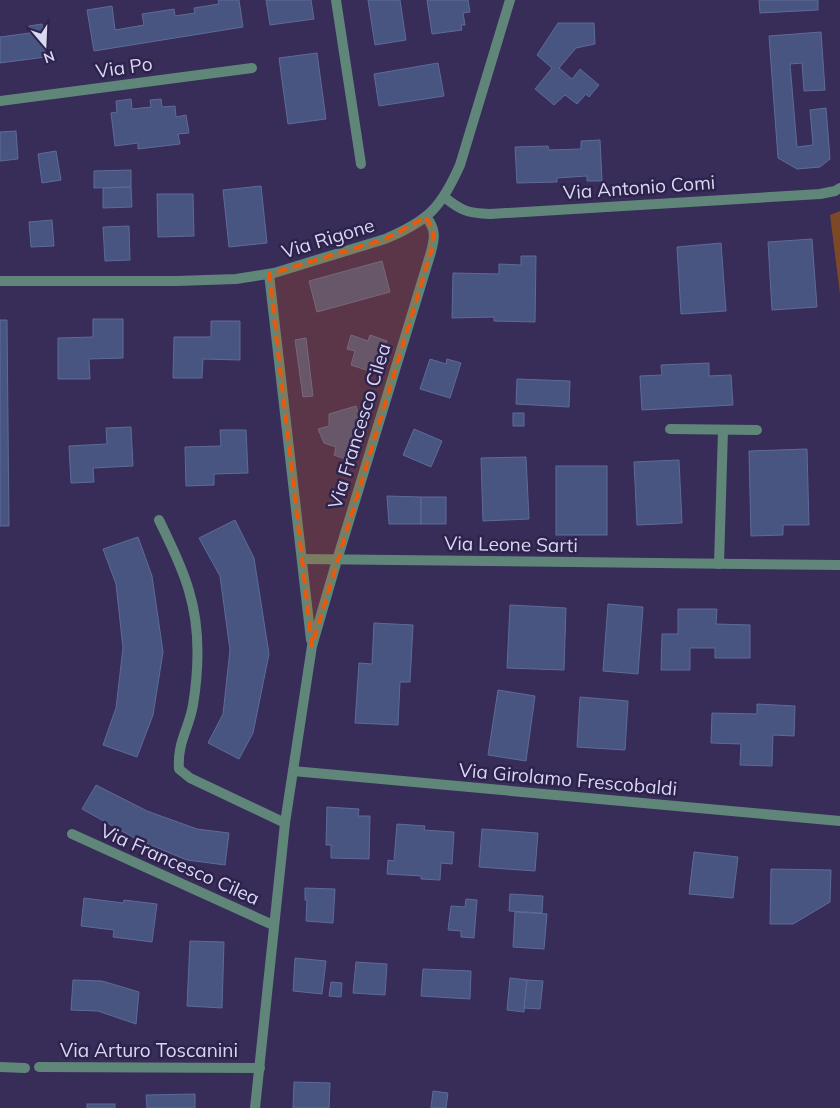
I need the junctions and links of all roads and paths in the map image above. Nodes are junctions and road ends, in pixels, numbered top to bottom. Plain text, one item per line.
1 (336, 0) edge
2 (510, 0) edge
3 (252, 68) dead end
4 (0, 101) edge
5 (361, 164) dead end
6 (840, 188) edge
7 (444, 197) junction
8 (426, 217) junction
9 (269, 274) junction
10 (0, 281) edge
11 (670, 429) dead end
12 (723, 430) junction
13 (757, 430) dead end
14 (159, 520) dead end
15 (302, 560) junction
16 (337, 560) junction
17 (719, 564) junction
18 (840, 565) edge
19 (312, 646) junction
20 (293, 771) junction
21 (840, 821) edge
22 (284, 823) junction
23 (72, 834) dead end
24 (273, 926) junction
25 (0, 1067) edge
26 (39, 1067) dead end
27 (25, 1068) dead end
28 (260, 1068) junction
29 (255, 1108) edge

1 - 5 street
2 - 7 street, Via Rigone
3 - 4 street, Via Po
6 - 7 street, Via Antonio Comi
7 - 8 street, Via Rigone
8 - 9 street, Via Rigone
8 - 16 street, Via Francesco Cilea
9 - 10 street, Via Rigone
9 - 15 street, Via Francesco Cilea
11 - 12 street
12 - 13 street
12 - 17 street
14 - 22 street
15 - 16 street, Via Leone Sarti
15 - 19 street, Via Francesco Cilea
16 - 17 street, Via Leone Sarti
16 - 19 street, Via Francesco Cilea
17 - 18 street, Via Leone Sarti
19 - 20 street, Via Francesco Cilea
20 - 21 street, Via Girolamo Frescobaldi
20 - 22 street, Via Francesco Cilea
22 - 24 street, Via Francesco Cilea
23 - 24 street, Via Francesco Cilea
24 - 28 street, Via Francesco Cilea
25 - 27 street
26 - 28 street, Via Arturo Toscanini
28 - 29 street, Via Francesco Cilea

